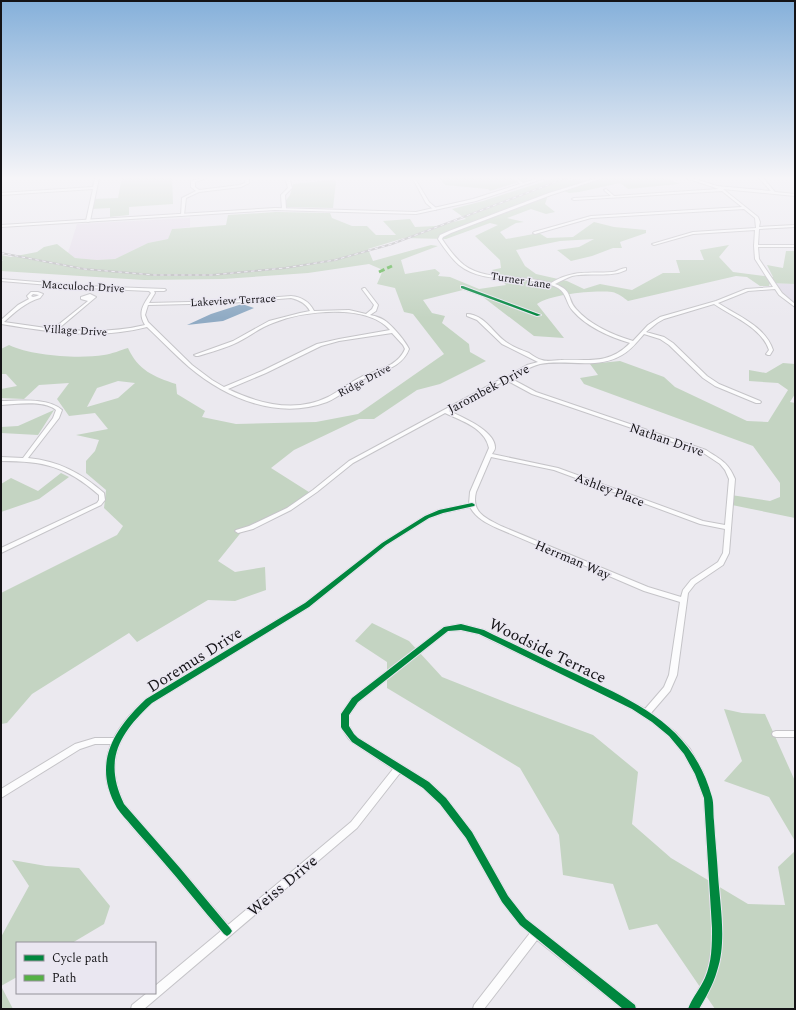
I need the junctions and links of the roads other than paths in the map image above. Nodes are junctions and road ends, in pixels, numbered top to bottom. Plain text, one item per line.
1 (33, 224) edge
2 (471, 224) edge
3 (566, 224) edge
4 (758, 224) edge
5 (1, 226) edge
6 (795, 226) edge
7 (758, 228) junction
8 (535, 233) dead end
9 (654, 244) dead end
10 (756, 246) junction
11 (795, 246) edge
12 (625, 269) dead end
13 (1, 280) edge
14 (552, 284) junction
15 (776, 288) junction
16 (151, 290) junction
17 (164, 290) dead end
18 (364, 290) dead end
19 (32, 299) dead end
20 (91, 300) dead end
21 (715, 303) junction
22 (147, 304) junction
23 (795, 306) edge
24 (312, 312) junction
25 (367, 315) junction
26 (469, 315) dead end
27 (1, 322) edge
28 (148, 325) junction
29 (55, 330) junction
30 (393, 331) junction
31 (644, 333) junction
32 (634, 343) junction
33 (768, 354) dead end
34 (196, 355) dead end
35 (542, 362) junction
36 (505, 378) junction
37 (224, 388) junction
38 (758, 402) dead end
39 (1, 403) edge
40 (445, 411) junction
41 (490, 455) junction
42 (1, 459) edge
43 (26, 459) junction
44 (472, 505) junction
45 (728, 528) junction
46 (238, 531) dead end
47 (1, 551) edge
48 (683, 600) junction
49 (646, 713) junction
50 (776, 734) dead end
51 (795, 734) edge
52 (116, 741) junction
53 (399, 768) junction
54 (1, 794) edge
55 (227, 932) junction
56 (536, 933) junction
57 (156, 992) edge
58 (154, 994) edge
59 (136, 1009) edge
60 (478, 1009) edge
61 (631, 1009) edge
62 (693, 1009) edge

1 - 5 main road
2 - 14 street, Turner Lane
3 - 8 street
4 - 7 street
6 - 7 street
7 - 9 street
7 - 10 street
10 - 11 street
10 - 15 street
12 - 14 street
13 - 16 street, Macculoch Drive
14 - 32 street, Turner Lane
15 - 21 street, Jarombek Drive
15 - 23 street
16 - 17 street, Macculoch Drive
16 - 22 street
18 - 25 street
19 - 27 street
20 - 29 street
21 - 31 street, Jarombek Drive
21 - 33 street
22 - 24 street, Lakeview Terrace
22 - 28 street
24 - 25 street, Ridge Drive
24 - 34 street, Ridge Drive
25 - 30 street, Ridge Drive
26 - 35 street
27 - 29 street, Village Drive
28 - 29 street, Village Drive
28 - 37 street, Ridge Drive
30 - 37 street
30 - 37 street, Ridge Drive
31 - 32 street, Jarombek Drive
31 - 38 street
32 - 35 street, Jarombek Drive
35 - 36 street, Jarombek Drive
36 - 40 street, Jarombek Drive
36 - 45 street, Nathan Drive
39 - 43 street
40 - 41 street
40 - 46 street, Jarombek Drive
41 - 44 street
41 - 45 street, Ashley Place
42 - 43 street
43 - 47 street
44 - 48 street, Herrman Way
44 - 52 street, Doremus Drive
45 - 48 street, Nathan Drive
48 - 49 street
49 - 53 street, Woodside Terrace
49 - 62 street, Woodside Terrace
50 - 51 street
52 - 54 street
52 - 55 street, Doremus Drive
53 - 55 street, Weiss Drive
53 - 56 street, Woodside Terrace
55 - 57 street, Weiss Drive
56 - 60 street
56 - 61 street, Woodside Terrace
58 - 59 street, Weiss Drive

